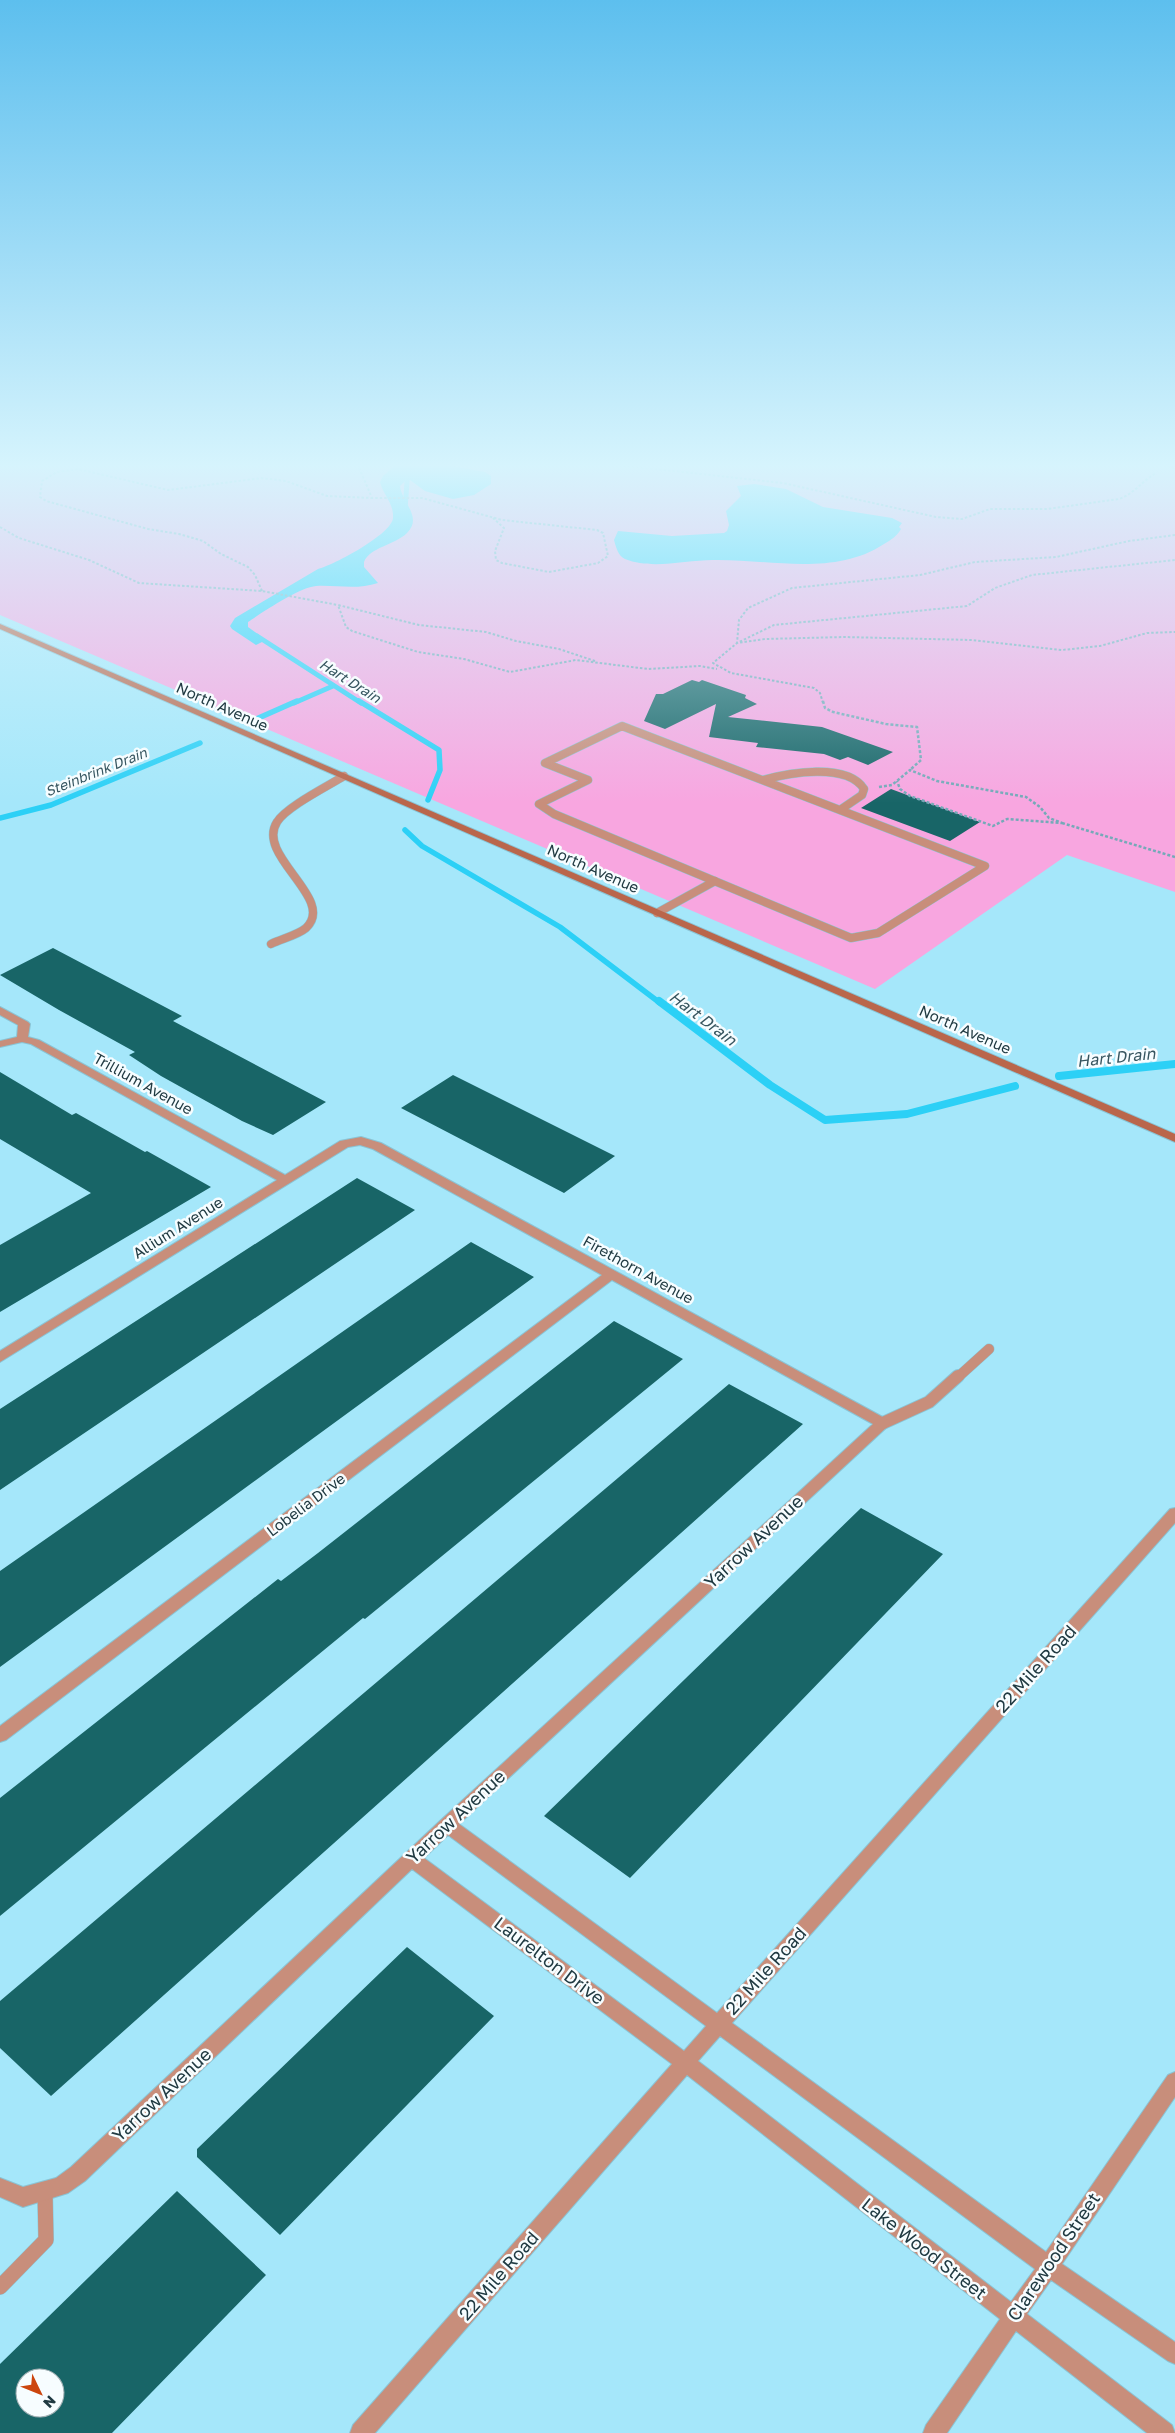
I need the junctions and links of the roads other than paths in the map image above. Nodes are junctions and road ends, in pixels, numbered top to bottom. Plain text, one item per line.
1 (0, 626) edge
2 (344, 776) junction
3 (762, 780) junction
4 (840, 810) junction
5 (715, 881) junction
6 (657, 913) junction
7 (271, 944) dead end
8 (0, 1010) edge
9 (22, 1039) junction
10 (0, 1044) edge
11 (1175, 1138) edge
12 (377, 1146) joint
13 (285, 1180) junction
14 (611, 1274) junction
15 (989, 1349) dead end
16 (0, 1357) edge
17 (883, 1423) junction
18 (1175, 1513) edge
19 (0, 1735) edge
20 (447, 1825) junction
21 (412, 1859) junction
22 (720, 2024) junction
23 (686, 2063) junction
24 (1175, 2081) edge
25 (0, 2187) edge
26 (45, 2191) junction
27 (1048, 2266) junction
28 (0, 2287) edge
29 (1013, 2318) junction
30 (1175, 2354) edge
31 (361, 2433) edge
32 (934, 2433) edge
33 (1164, 2433) edge

1 - 2 street, North Avenue
2 - 6 street, North Avenue
2 - 7 lane
3 - 4 lane
3 - 4 lane
3 - 5 lane
4 - 5 lane
5 - 6 lane
6 - 11 street, North Avenue
8 - 9 street
9 - 10 street
9 - 13 street, Trillium Avenue
12 - 13 street, Allium Avenue
12 - 14 street, Firethorn Avenue
13 - 16 street, Allium Avenue
14 - 17 street, Firethorn Avenue
14 - 19 street, Lobelia Drive
15 - 17 lane
17 - 20 street, Yarrow Avenue
18 - 22 street, 22 Mile Road
20 - 21 street, Yarrow Avenue
20 - 22 street
21 - 23 street, Laurelton Drive
21 - 26 street, Yarrow Avenue
22 - 23 street, 22 Mile Road
22 - 27 street
23 - 29 street, Lake Wood Street
23 - 31 street, 22 Mile Road
24 - 27 street, Clarewood Street
25 - 26 street, Yarrow Avenue
26 - 28 lane
27 - 29 street, Clarewood Street
27 - 30 street
29 - 32 street, Clarewood Street
29 - 33 street, Lake Wood Street

